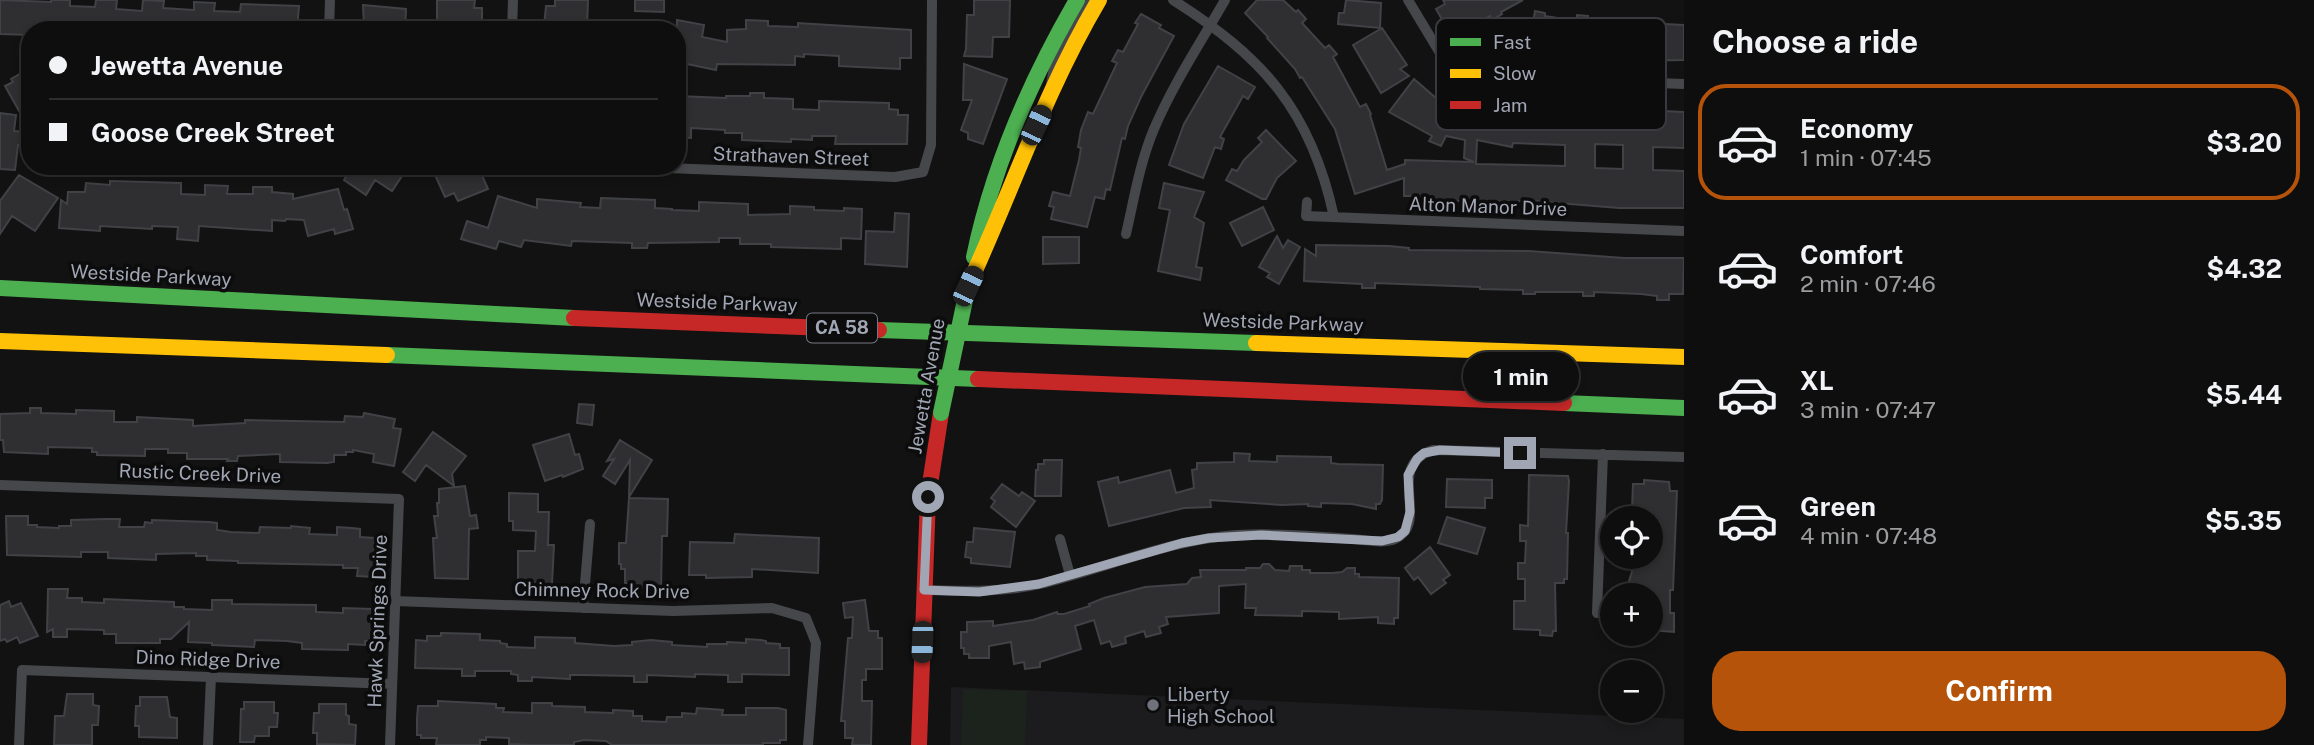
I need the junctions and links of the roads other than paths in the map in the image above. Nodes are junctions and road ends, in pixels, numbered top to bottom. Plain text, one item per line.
1 (330, 0) edge
2 (513, 0) edge
3 (932, 0) edge
4 (1077, 0) edge
5 (1090, 0) edge
6 (1099, 0) edge
7 (1173, 0) edge
8 (1225, 0) edge
9 (1408, 0) edge
10 (329, 21) edge
11 (512, 21) edge
12 (1211, 24) junction
13 (1436, 46) edge
14 (1666, 82) edge
15 (1684, 83) edge
16 (1050, 95) junction
17 (686, 169) edge
18 (1307, 202) dead end
19 (1334, 218) junction
20 (1684, 230) edge
21 (1126, 234) dead end
22 (968, 286) junction
23 (0, 288) edge
24 (0, 341) edge
25 (1684, 357) edge
26 (1684, 408) edge
27 (1603, 454) junction
28 (1684, 457) edge
29 (0, 485) edge
30 (399, 499) joint
31 (590, 524) dead end
32 (1060, 539) dead end
33 (1070, 575) junction
34 (924, 590) junction
35 (395, 601) junction
36 (583, 608) junction
37 (1597, 613) dead end
38 (211, 677) junction
39 (392, 684) junction
40 (19, 745) edge
41 (208, 745) edge
42 (390, 745) edge
43 (808, 745) edge
44 (919, 745) edge

1 - 10 street
2 - 11 street
3 - 17 street, Strathaven Street
4 - 22 main road, Jewetta Avenue
5 - 16 street
6 - 16 main road, Jewetta Avenue
7 - 12 street
8 - 12 street
9 - 13 street
12 - 19 street
12 - 21 street
14 - 15 street
16 - 22 main road, Jewetta Avenue
18 - 19 street, Alton Manor Drive
19 - 20 street, Alton Manor Drive
22 - 34 main road, Jewetta Avenue, bridge
23 - 25 main road, Westside Parkway / CA 58
24 - 26 main road, CA 58
27 - 28 street
27 - 33 street
27 - 37 street
29 - 30 street, Rustic Creek Drive
30 - 35 street, Hawk Springs Drive
31 - 36 street
32 - 33 street
33 - 34 street
34 - 44 main road, Jewetta Avenue
35 - 36 street, Chimney Rock Drive
35 - 39 street, Hawk Springs Drive
36 - 43 street, Chimney Rock Drive
38 - 39 street, Dino Ridge Drive
38 - 40 street, Dino Ridge Drive
38 - 41 street
39 - 42 street, Hawk Springs Drive

